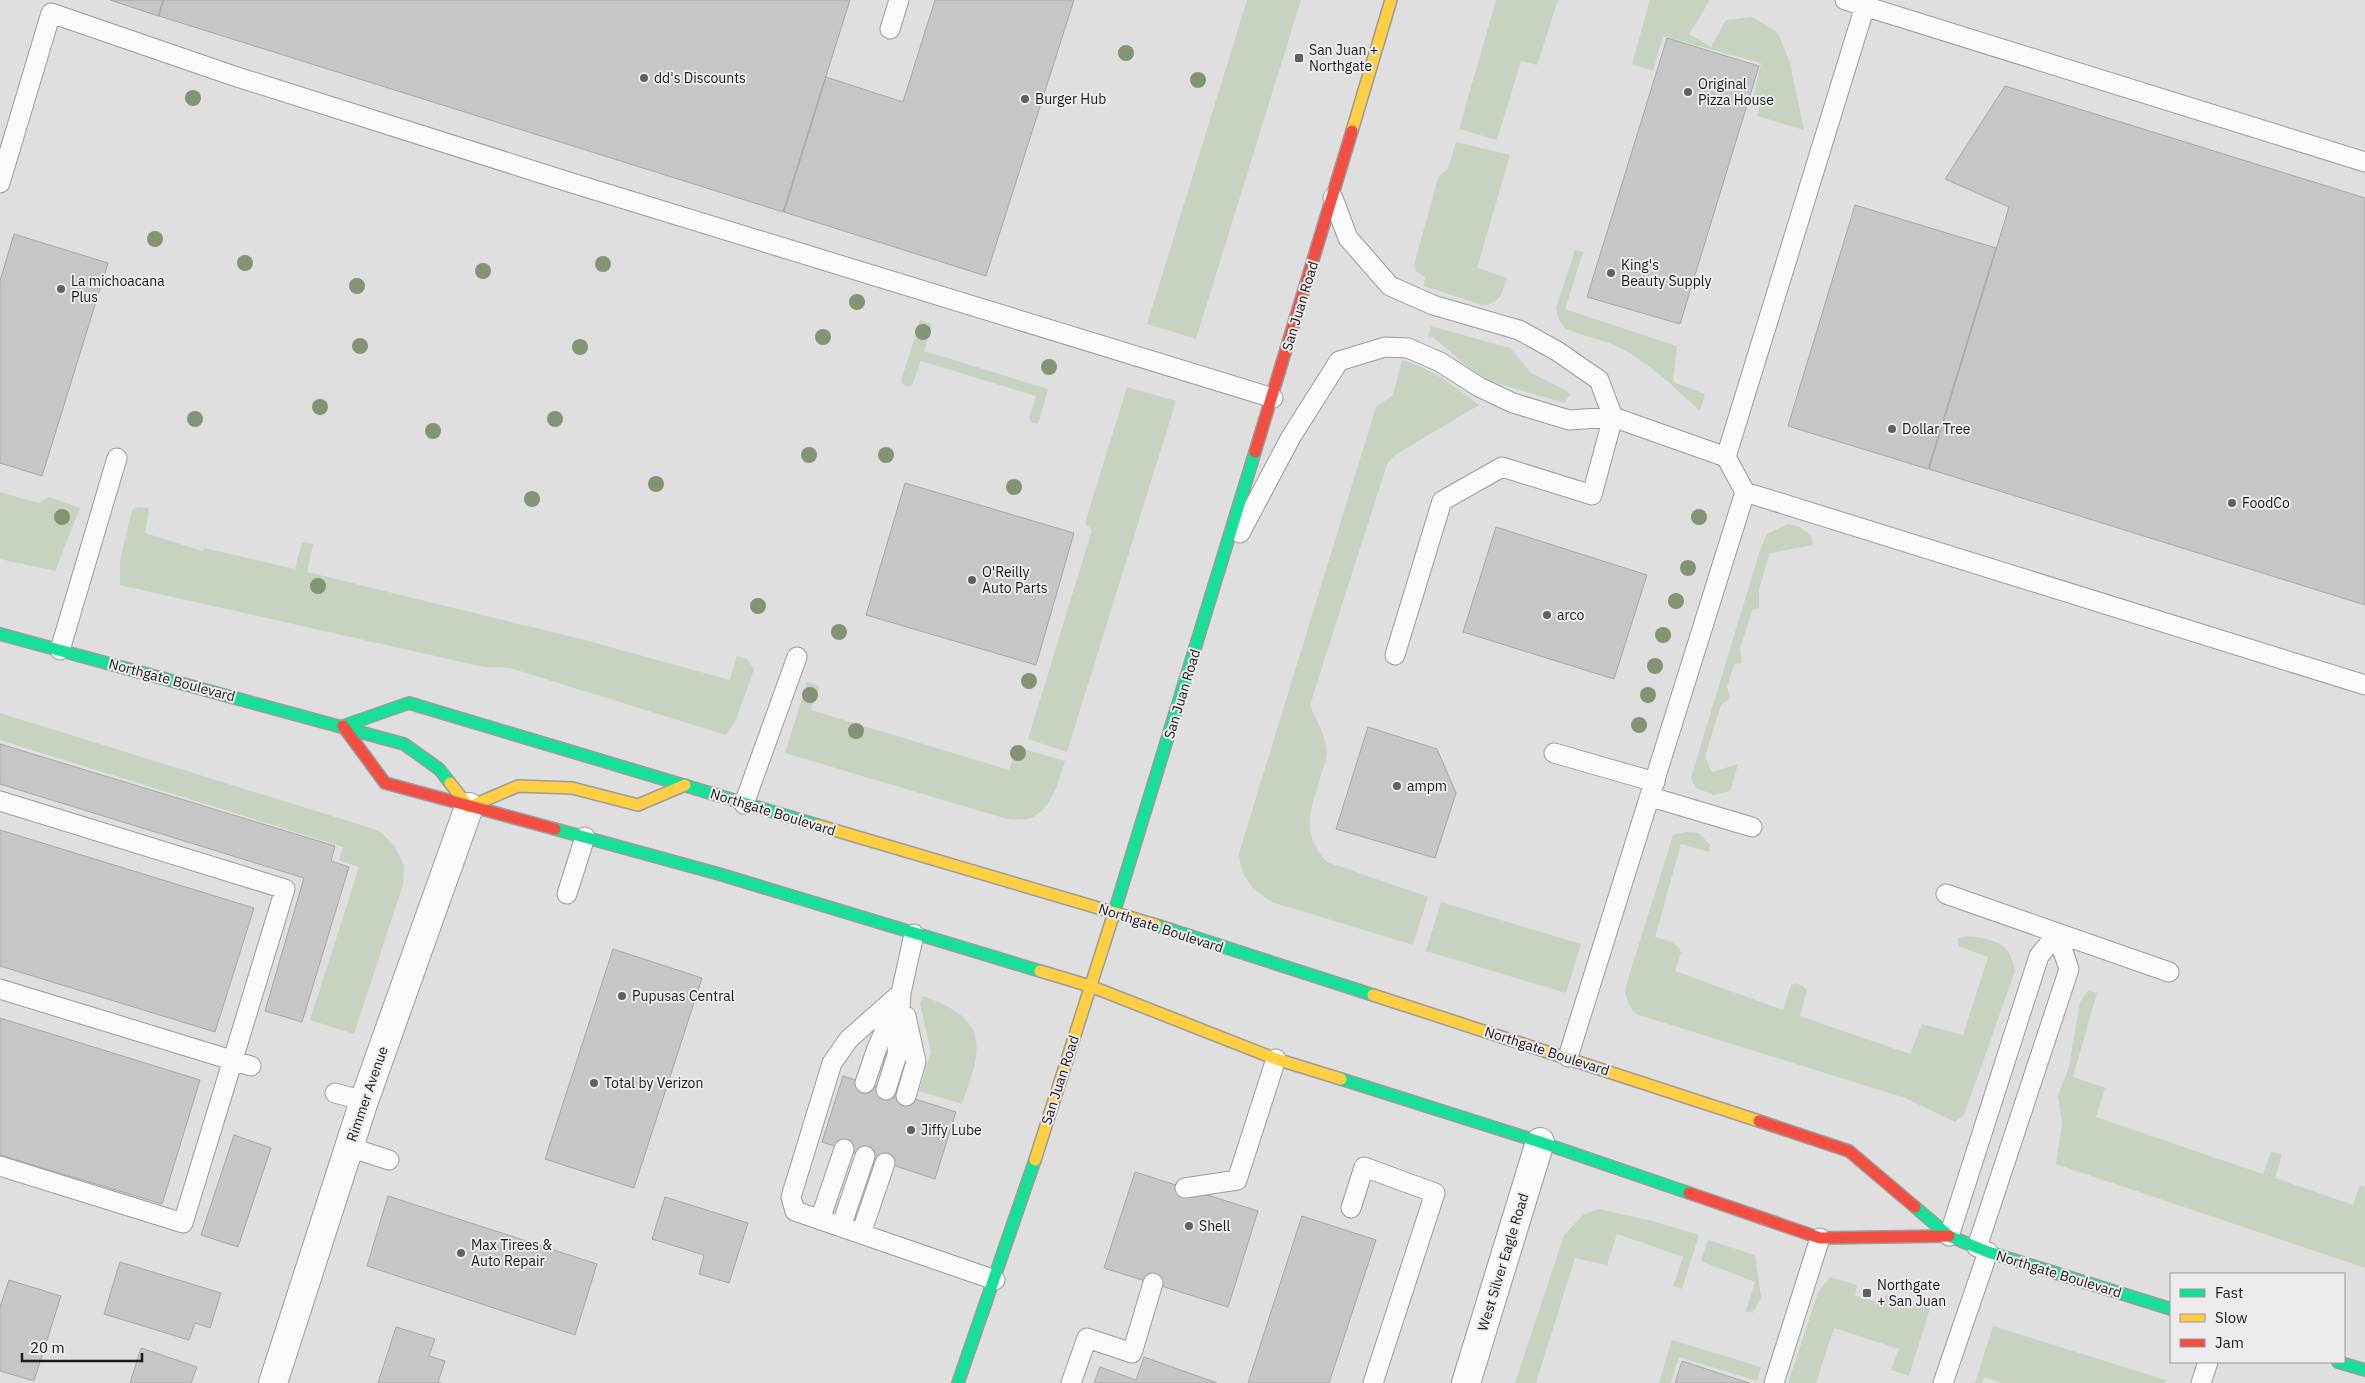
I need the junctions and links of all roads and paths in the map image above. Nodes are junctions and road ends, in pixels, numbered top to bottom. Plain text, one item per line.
1 (899, 0) edge
2 (1391, 0) edge
3 (1845, 0) edge
4 (1865, 6) junction
5 (890, 29) dead end
6 (2365, 162) edge
7 (2, 173) edge
8 (1333, 198) junction
9 (1273, 398) junction
10 (1613, 417) junction
11 (1726, 457) junction
12 (117, 458) dead end
13 (1745, 492) junction
14 (1220, 572) junction
15 (0, 634) edge
16 (60, 650) junction
17 (1395, 655) dead end
18 (798, 657) dead end
19 (2365, 685) edge
20 (343, 726) junction
21 (1554, 753) dead end
22 (685, 785) junction
23 (1653, 790) junction
24 (0, 801) edge
25 (744, 804) junction
26 (470, 807) junction
27 (1752, 827) dead end
28 (585, 837) junction
29 (567, 894) dead end
30 (1946, 894) dead end
31 (1114, 912) junction
32 (914, 934) junction
33 (2057, 934) junction
34 (2169, 972) dead end
35 (1090, 986) junction
36 (0, 989) edge
37 (901, 993) junction
38 (1568, 1057) junction
39 (1276, 1059) junction
40 (232, 1060) junction
41 (250, 1066) dead end
42 (865, 1083) dead end
43 (886, 1090) dead end
44 (335, 1092) dead end
45 (906, 1096) dead end
46 (364, 1101) junction
47 (1540, 1142) junction
48 (349, 1148) junction
49 (844, 1149) dead end
50 (865, 1156) dead end
51 (389, 1160) dead end
52 (885, 1162) dead end
53 (0, 1166) edge
54 (1185, 1188) dead end
55 (1351, 1208) dead end
56 (820, 1220) junction
57 (841, 1227) junction
58 (862, 1234) junction
59 (1949, 1236) junction
60 (1820, 1238) junction
61 (1983, 1250) junction
62 (995, 1280) junction
63 (1153, 1283) dead end
64 (2170, 1310) edge
65 (2208, 1363) edge
66 (2341, 1363) edge
67 (2365, 1370) edge
68 (273, 1383) edge
69 (958, 1383) edge
70 (1071, 1383) edge
71 (1373, 1383) edge
72 (1466, 1383) edge
73 (1774, 1383) edge
74 (1943, 1383) edge
75 (2201, 1383) edge

1 - 5 lane
2 - 8 main road, San Juan Road
3 - 4 lane
4 - 6 lane
4 - 11 lane
7 - 9 lane
8 - 9 main road, San Juan Road
8 - 10 lane
9 - 14 main road, San Juan Road
10 - 11 lane
10 - 14 lane
10 - 17 lane
11 - 13 lane
12 - 16 lane
13 - 19 lane
13 - 23 lane
14 - 31 main road, San Juan Road
15 - 16 main road, Northgate Boulevard
16 - 20 main road, Northgate Boulevard
18 - 25 lane
20 - 22 main road, Northgate Boulevard
20 - 26 main road
20 - 26 main road, Northgate Boulevard
21 - 23 lane
22 - 25 main road, Northgate Boulevard
22 - 26 main road
23 - 27 lane
23 - 38 lane
24 - 40 lane
25 - 31 main road, Northgate Boulevard
26 - 28 main road, Northgate Boulevard
26 - 46 street, Rimmer Avenue
28 - 29 lane
28 - 32 main road, Northgate Boulevard
30 - 33 lane
31 - 35 main road, San Juan Road
31 - 38 main road, Northgate Boulevard
32 - 35 main road, Northgate Boulevard
32 - 37 lane
33 - 34 lane
33 - 59 lane
33 - 61 lane
35 - 39 main road, Northgate Boulevard
35 - 62 main road, San Juan Road
36 - 40 lane
37 - 42 lane
37 - 43 lane
37 - 45 lane
37 - 56 lane
38 - 59 main road, Northgate Boulevard
39 - 47 main road, Northgate Boulevard
39 - 54 lane
40 - 41 lane
40 - 53 lane
44 - 46 lane
46 - 48 street, Rimmer Avenue
47 - 60 main road, Northgate Boulevard
47 - 72 street, West Silver Eagle Road
48 - 51 lane
48 - 68 street, Rimmer Avenue
49 - 56 lane
50 - 57 lane
52 - 58 lane
55 - 71 lane
56 - 57 lane
57 - 58 lane
58 - 62 lane
59 - 60 main road, Northgate Boulevard
59 - 61 main road, Northgate Boulevard
60 - 73 lane
61 - 64 main road, Northgate Boulevard
61 - 74 lane
62 - 69 main road, San Juan Road
63 - 70 lane
65 - 75 lane
66 - 67 main road

